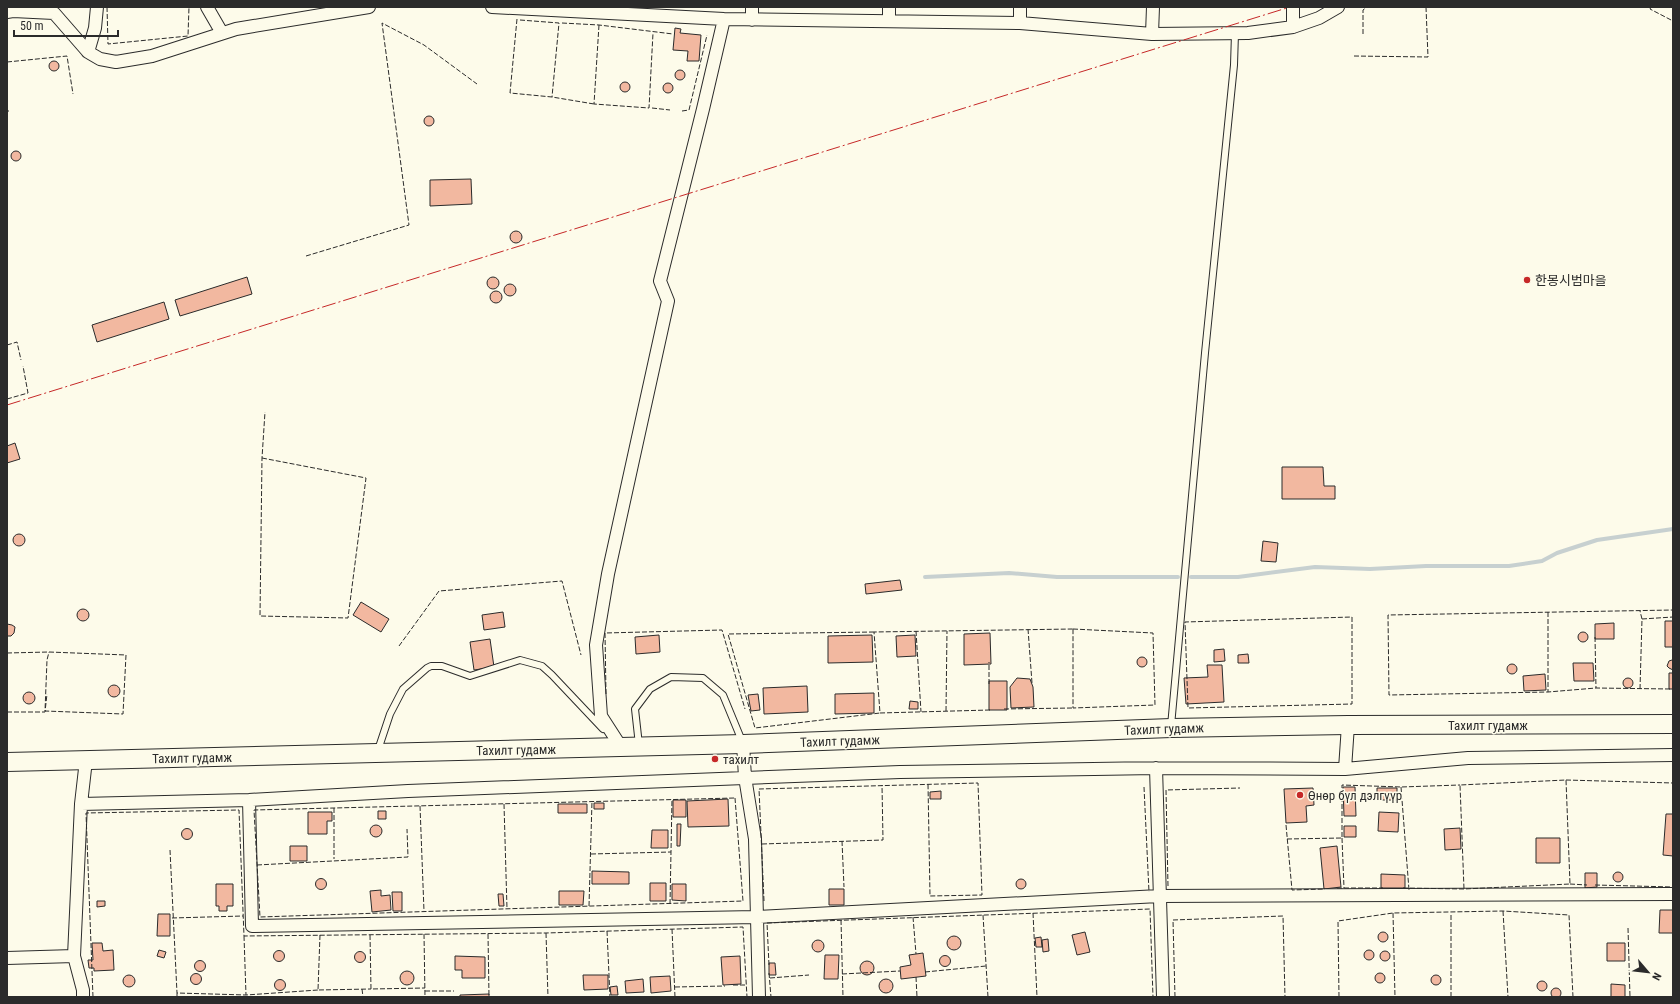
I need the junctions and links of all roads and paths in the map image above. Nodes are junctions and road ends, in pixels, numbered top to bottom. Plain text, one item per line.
1 (97, 7) edge
2 (207, 7) edge
3 (369, 7) edge
4 (492, 7) edge
5 (752, 7) edge
6 (889, 7) edge
7 (1020, 7) edge
8 (1153, 7) edge
9 (1293, 7) edge
10 (1338, 7) edge
11 (336, 10) edge
12 (615, 10) edge
13 (7, 12) edge
14 (724, 19) junction
15 (752, 20) junction
16 (889, 21) junction
17 (1020, 22) junction
18 (1293, 27) junction
19 (222, 33) junction
20 (1235, 33) junction
21 (1152, 34) junction
22 (88, 52) junction
23 (1673, 724) edge
24 (1348, 725) junction
25 (1171, 728) junction
26 (744, 744) junction
27 (621, 747) junction
28 (639, 747) junction
29 (377, 753) junction
30 (1673, 755) edge
31 (86, 760) junction
32 (7, 762) edge
33 (1156, 768) junction
34 (1345, 769) junction
35 (745, 777) junction
36 (249, 800) junction
37 (81, 804) junction
38 (1673, 894) edge
39 (1159, 896) junction
40 (756, 917) junction
41 (74, 956) junction
42 (7, 958) edge
43 (83, 997) edge
44 (759, 997) edge
45 (1163, 997) edge

1 - 22 street
2 - 19 street
3 - 11 street
4 - 12 street
5 - 15 street
6 - 16 street
7 - 17 street
8 - 21 street
9 - 18 street
10 - 18 street
11 - 19 street
12 - 14 street
13 - 22 street
14 - 15 street
14 - 27 street
15 - 16 street
16 - 17 street
17 - 21 street
18 - 20 street
19 - 22 street
20 - 21 street
20 - 25 lane
23 - 24 main road, Тахилт гудамж
24 - 25 main road, Тахилт гудамж
24 - 34 street
25 - 26 main road, Тахилт гудамж
26 - 28 main road, Тахилт гудамж
26 - 28 lane
26 - 35 street
27 - 28 main road, Тахилт гудамж
27 - 29 main road, Тахилт гудамж
27 - 29 lane
29 - 31 main road, Тахилт гудамж
30 - 34 street
31 - 32 main road, Тахилт гудамж
31 - 37 street
33 - 34 street
33 - 35 street
33 - 39 street
35 - 36 street
35 - 40 street
36 - 37 street
36 - 40 street
37 - 41 street
38 - 39 street
39 - 40 street
39 - 45 street
40 - 44 street
41 - 42 street
41 - 43 street

